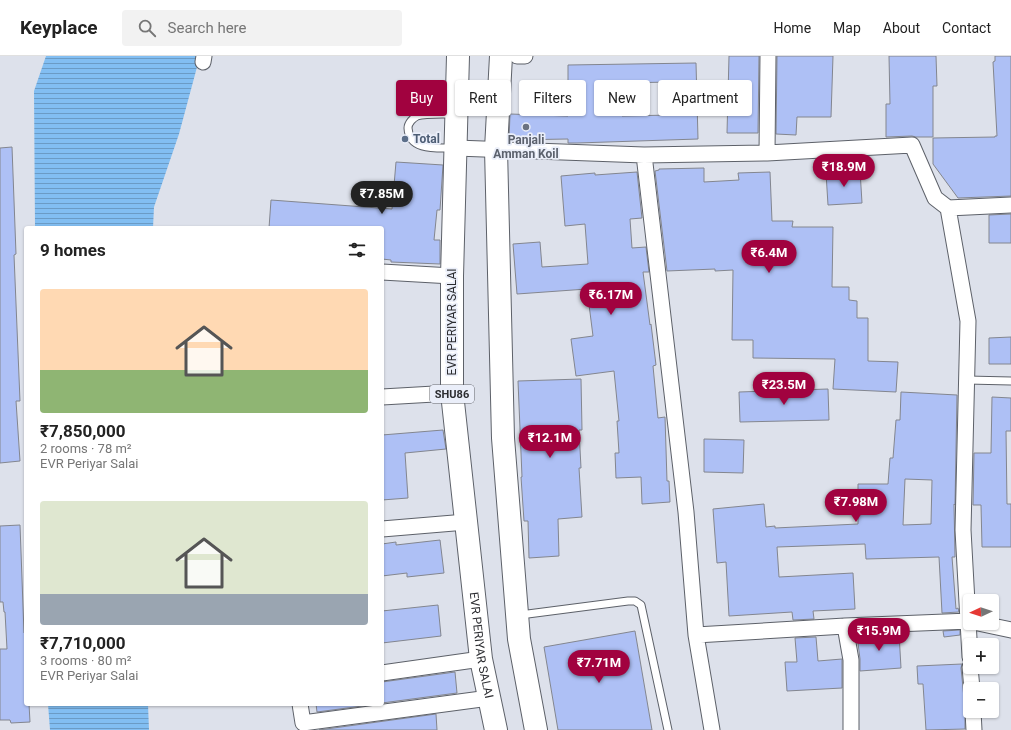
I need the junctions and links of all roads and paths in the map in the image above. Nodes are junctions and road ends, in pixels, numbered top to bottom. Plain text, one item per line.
1 (458, 56) edge
2 (501, 56) edge
3 (517, 56) edge
4 (525, 56) edge
5 (768, 56) edge
6 (457, 80) edge
7 (455, 114) edge
8 (456, 116) edge
9 (456, 148) junction
10 (496, 149) junction
11 (767, 152) junction
12 (644, 155) junction
13 (1011, 205) edge
14 (948, 208) junction
15 (384, 272) edge
16 (452, 276) junction
17 (966, 380) junction
18 (1011, 381) edge
19 (452, 393) junction
20 (384, 397) edge
21 (466, 522) junction
22 (384, 529) edge
23 (969, 594) edge
24 (517, 615) junction
25 (963, 622) edge
26 (845, 626) junction
27 (999, 628) edge
28 (1011, 630) edge
29 (696, 635) junction
30 (481, 659) junction
31 (384, 673) edge
32 (489, 698) junction
33 (300, 706) edge
34 (973, 718) edge
35 (496, 730) edge
36 (536, 730) edge
37 (668, 730) edge
38 (712, 730) edge
39 (852, 730) edge
40 (974, 730) edge

1 - 6 main road, EVR PERIYAR SALAI / SHU86
2 - 10 main road
3 - 4 street
5 - 11 street
7 - 9 lane
8 - 9 main road, EVR PERIYAR SALAI / SHU86
9 - 10 street
9 - 16 main road, EVR PERIYAR SALAI / SHU86
10 - 12 street
10 - 24 main road
11 - 12 street
11 - 14 street
12 - 29 street
13 - 14 street
14 - 17 street
15 - 16 street
16 - 19 main road, EVR PERIYAR SALAI / SHU86
17 - 18 lane
17 - 23 street
19 - 20 street
19 - 21 main road, EVR PERIYAR SALAI / SHU86
21 - 22 street
21 - 30 main road, EVR PERIYAR SALAI / SHU86
24 - 36 main road
24 - 37 lane
25 - 26 street
26 - 29 street
26 - 39 street
27 - 28 street
29 - 38 street
30 - 31 street
30 - 32 main road, EVR PERIYAR SALAI / SHU86
32 - 33 street
32 - 35 main road, EVR PERIYAR SALAI / SHU86
34 - 40 street

